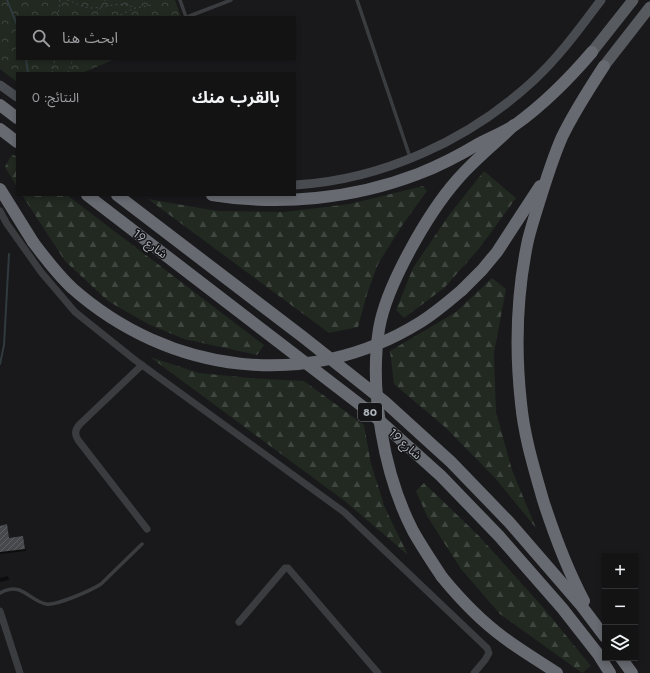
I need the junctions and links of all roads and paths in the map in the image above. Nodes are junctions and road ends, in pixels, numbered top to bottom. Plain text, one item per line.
1 (60, 0) edge
2 (67, 0) edge
3 (105, 0) edge
4 (180, 0) edge
5 (231, 0) edge
6 (357, 0) edge
7 (601, 0) edge
8 (633, 0) edge
9 (152, 5) dead end
10 (102, 6) junction
11 (650, 6) edge
12 (135, 8) junction
13 (58, 16) edge
14 (94, 16) edge
15 (118, 16) edge
16 (187, 16) edge
17 (190, 16) edge
18 (592, 52) joint
19 (55, 60) edge
20 (74, 60) edge
21 (604, 66) joint
22 (52, 72) edge
23 (68, 72) edge
24 (0, 85) edge
25 (16, 96) edge
26 (2, 106) edge
27 (16, 116) edge
28 (514, 126) junction
29 (0, 129) edge
30 (16, 141) edge
31 (410, 158) junction
32 (547, 174) junction
33 (296, 185) edge
34 (0, 189) edge
35 (88, 196) edge
36 (119, 196) edge
37 (217, 196) edge
38 (0, 211) edge
39 (142, 365) junction
40 (147, 529) dead end
41 (142, 544) dead end
42 (0, 593) edge
43 (0, 611) edge
44 (239, 622) dead end
45 (602, 633) edge
46 (602, 634) edge
47 (623, 661) edge
48 (20, 673) edge
49 (378, 673) edge
50 (474, 673) edge
51 (556, 673) edge
52 (610, 673) edge
53 (632, 673) edge

1 - 13 path
2 - 10 path
3 - 10 path
4 - 16 lane
5 - 17 lane
6 - 31 lane
7 - 31 main road
8 - 18 main road
9 - 12 path
10 - 12 path
10 - 14 path
11 - 21 main road
12 - 15 path
18 - 28 highway
19 - 22 path
20 - 23 path
21 - 32 highway
24 - 25 main road
26 - 27 highway
28 - 37 highway, bridge
28 - 51 highway, 80, bridge
29 - 30 highway
31 - 33 main road
32 - 34 highway, bridge
32 - 45 highway
35 - 52 highway, شارع 19 / 80
36 - 46 highway, شارع 19 / 80
38 - 39 street
39 - 40 street
39 - 50 street
41 - 42 lane
43 - 48 street
44 - 49 street
47 - 53 highway

